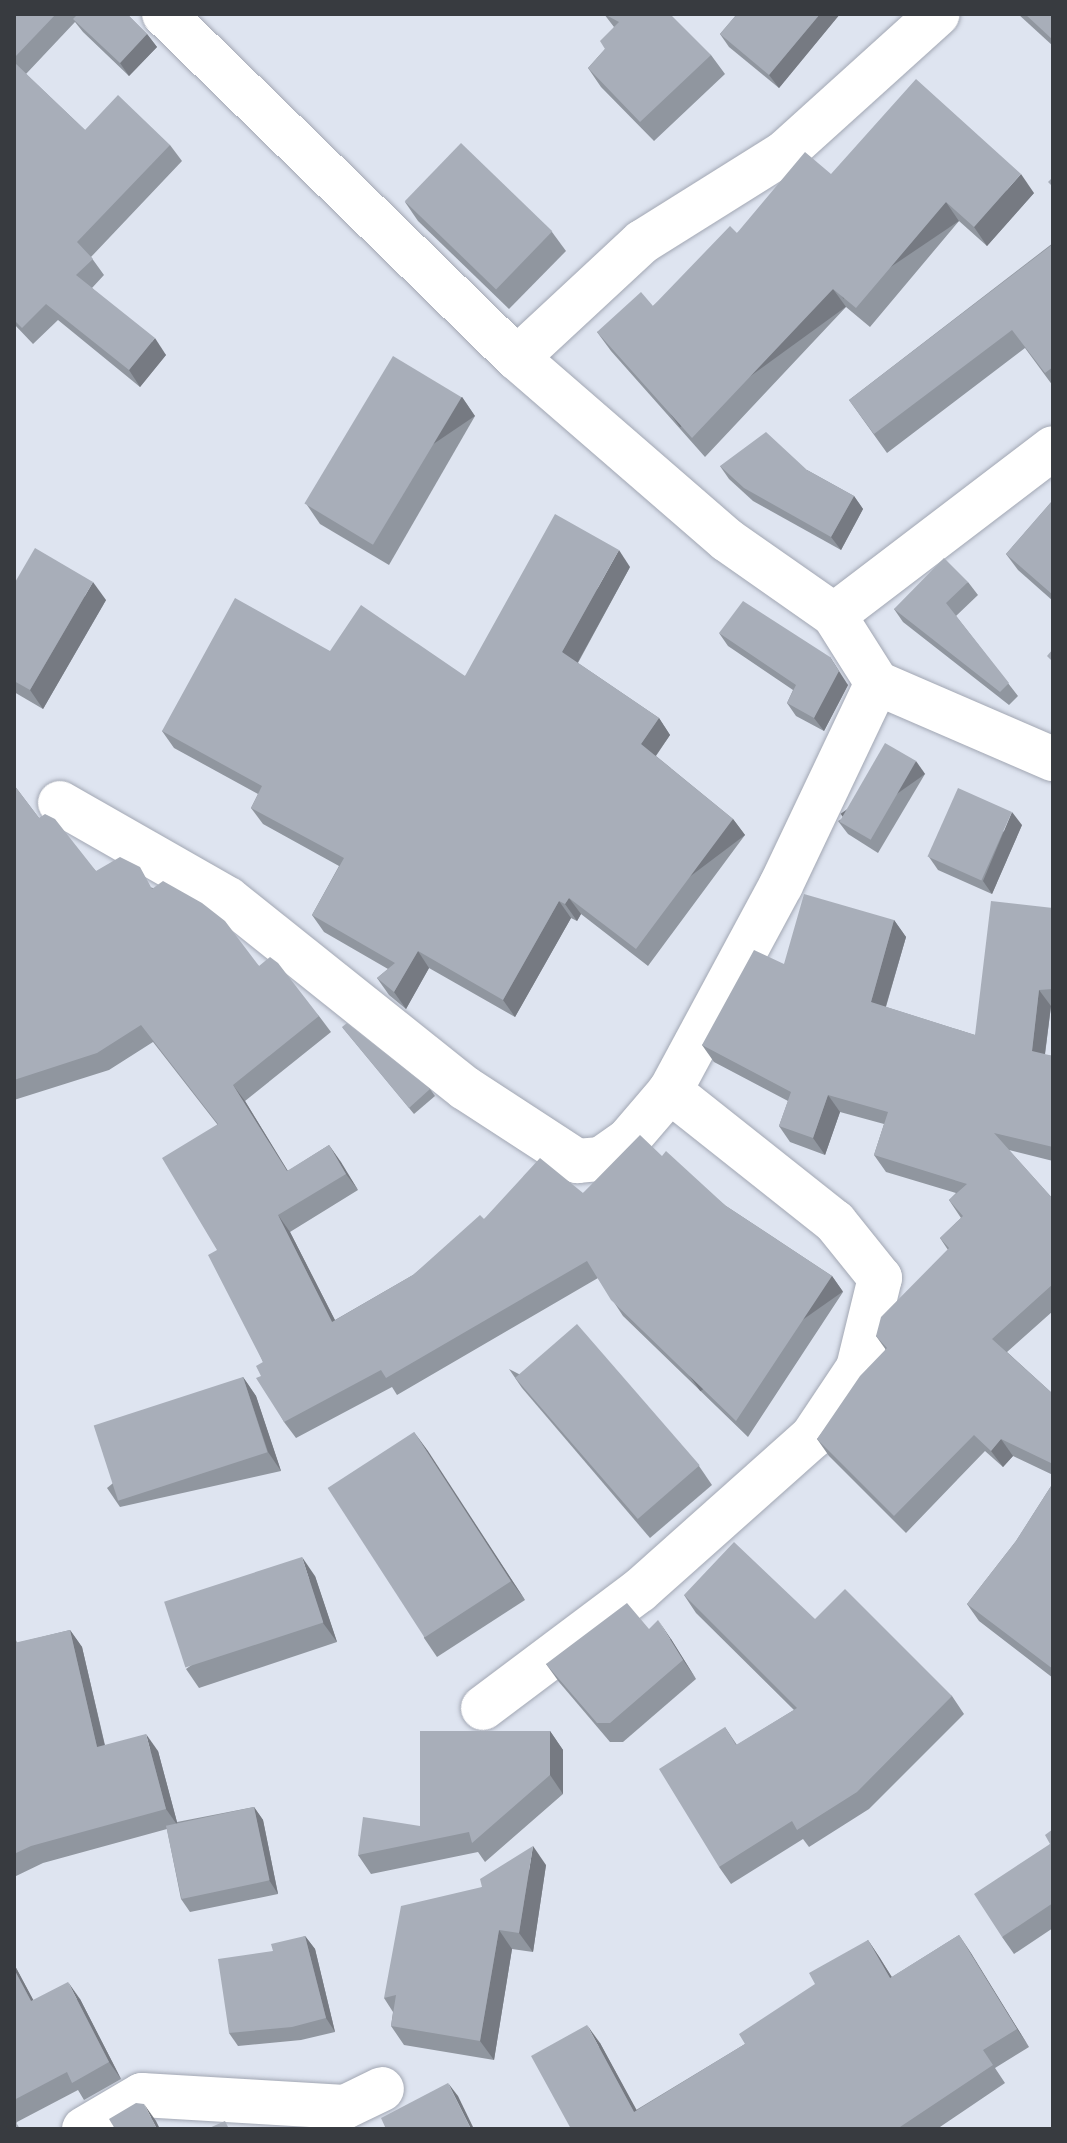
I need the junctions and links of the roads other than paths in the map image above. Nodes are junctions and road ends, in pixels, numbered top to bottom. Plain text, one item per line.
1 (164, 14) edge
2 (938, 14) edge
3 (517, 358) junction
4 (1053, 448) edge
5 (834, 615) junction
6 (877, 683) junction
7 (1053, 759) edge
8 (60, 803) dead end
9 (670, 1091) junction
10 (483, 1708) dead end
11 (382, 2089) dead end
12 (84, 2129) edge

1 - 3 street
2 - 3 street
3 - 5 street
4 - 5 street
5 - 6 street
6 - 7 street
6 - 9 street
8 - 9 street
9 - 10 street
11 - 12 street

